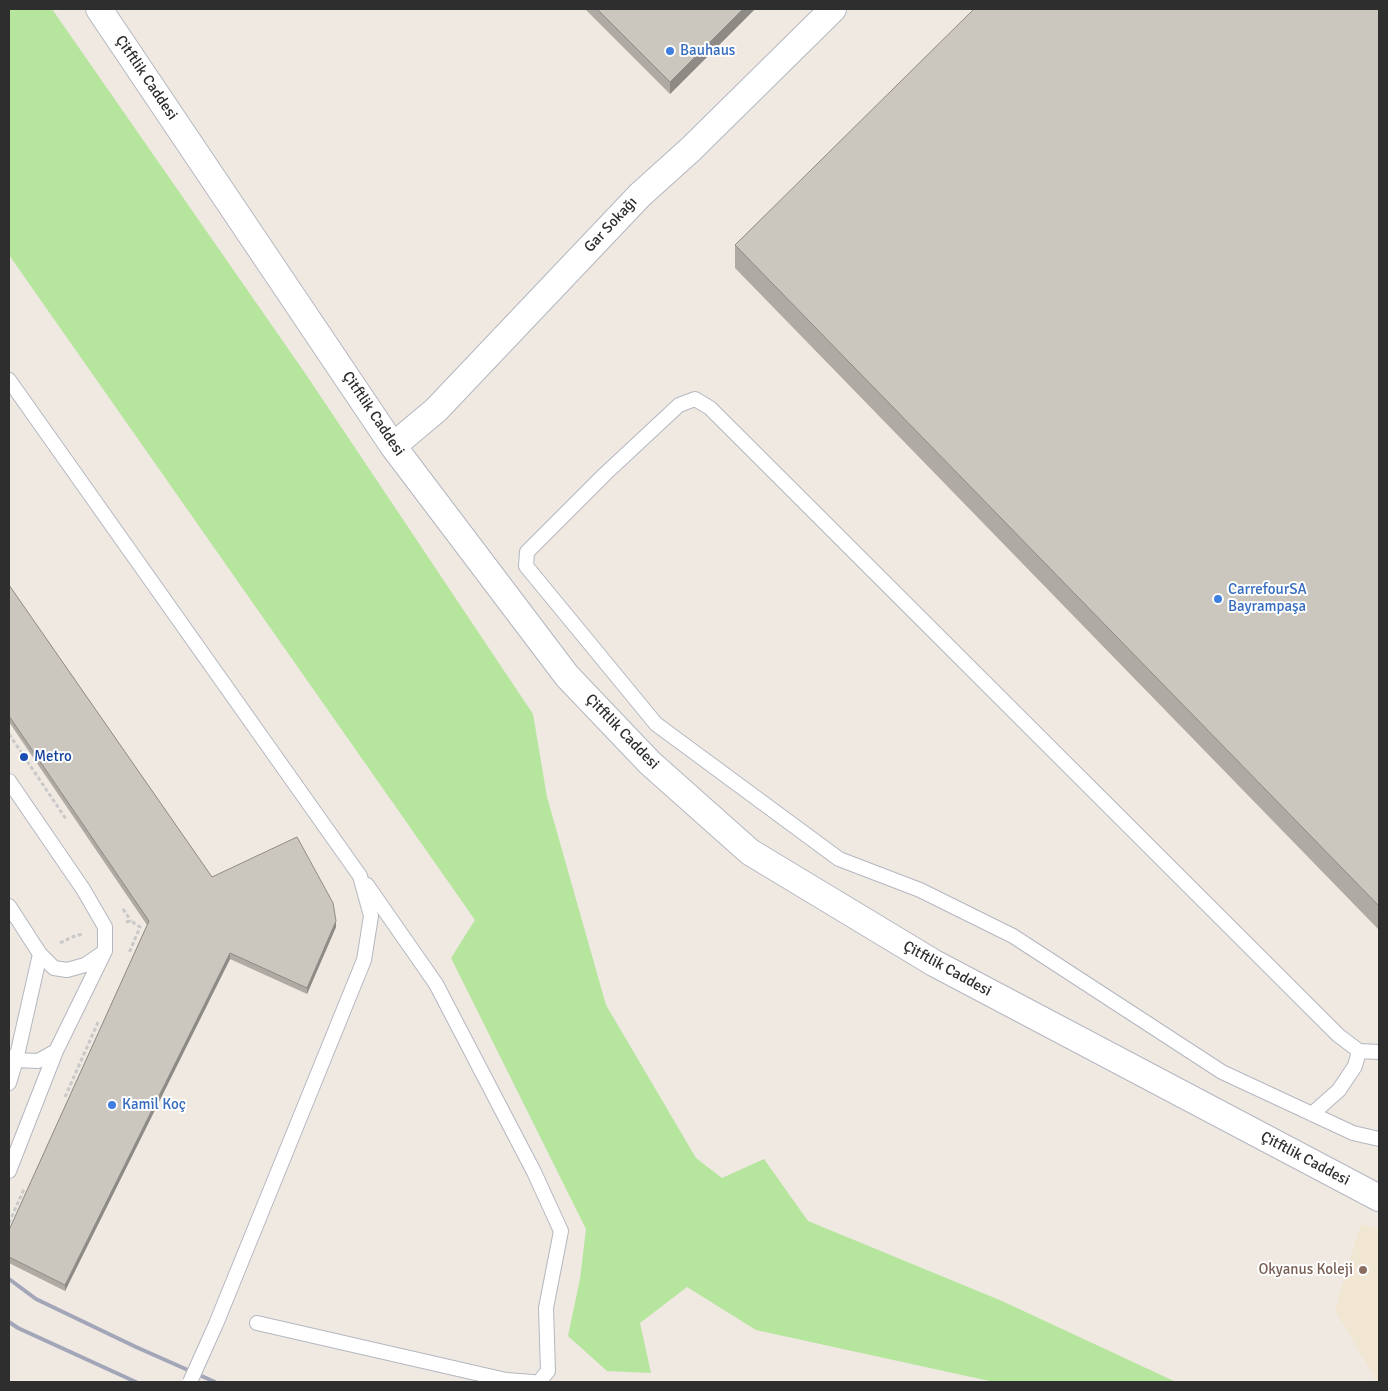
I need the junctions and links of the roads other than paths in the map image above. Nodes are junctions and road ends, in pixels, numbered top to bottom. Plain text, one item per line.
1 (99, 9) edge
2 (833, 9) edge
3 (9, 380) edge
4 (393, 446) junction
5 (9, 780) edge
6 (360, 876) junction
7 (9, 906) edge
8 (105, 951) junction
9 (40, 954) junction
10 (56, 1051) junction
11 (1359, 1051) junction
12 (1379, 1052) edge
13 (12, 1059) edge
14 (9, 1083) edge
15 (1312, 1114) junction
16 (1379, 1139) edge
17 (9, 1171) edge
18 (1379, 1198) edge
19 (257, 1323) dead end
20 (190, 1382) edge
21 (533, 1382) edge
22 (539, 1382) edge

1 - 4 street, Çitftlik Caddesi
2 - 4 street, Gar Sokağı
3 - 6 lane
4 - 18 street, Çitftlik Caddesi
5 - 8 lane
6 - 20 lane, bridge
6 - 22 lane
7 - 9 lane
8 - 9 lane
8 - 10 lane
9 - 13 lane
10 - 13 lane
10 - 17 lane
11 - 12 lane
11 - 15 lane
11 - 15 lane
13 - 14 lane
15 - 16 lane
19 - 21 lane

